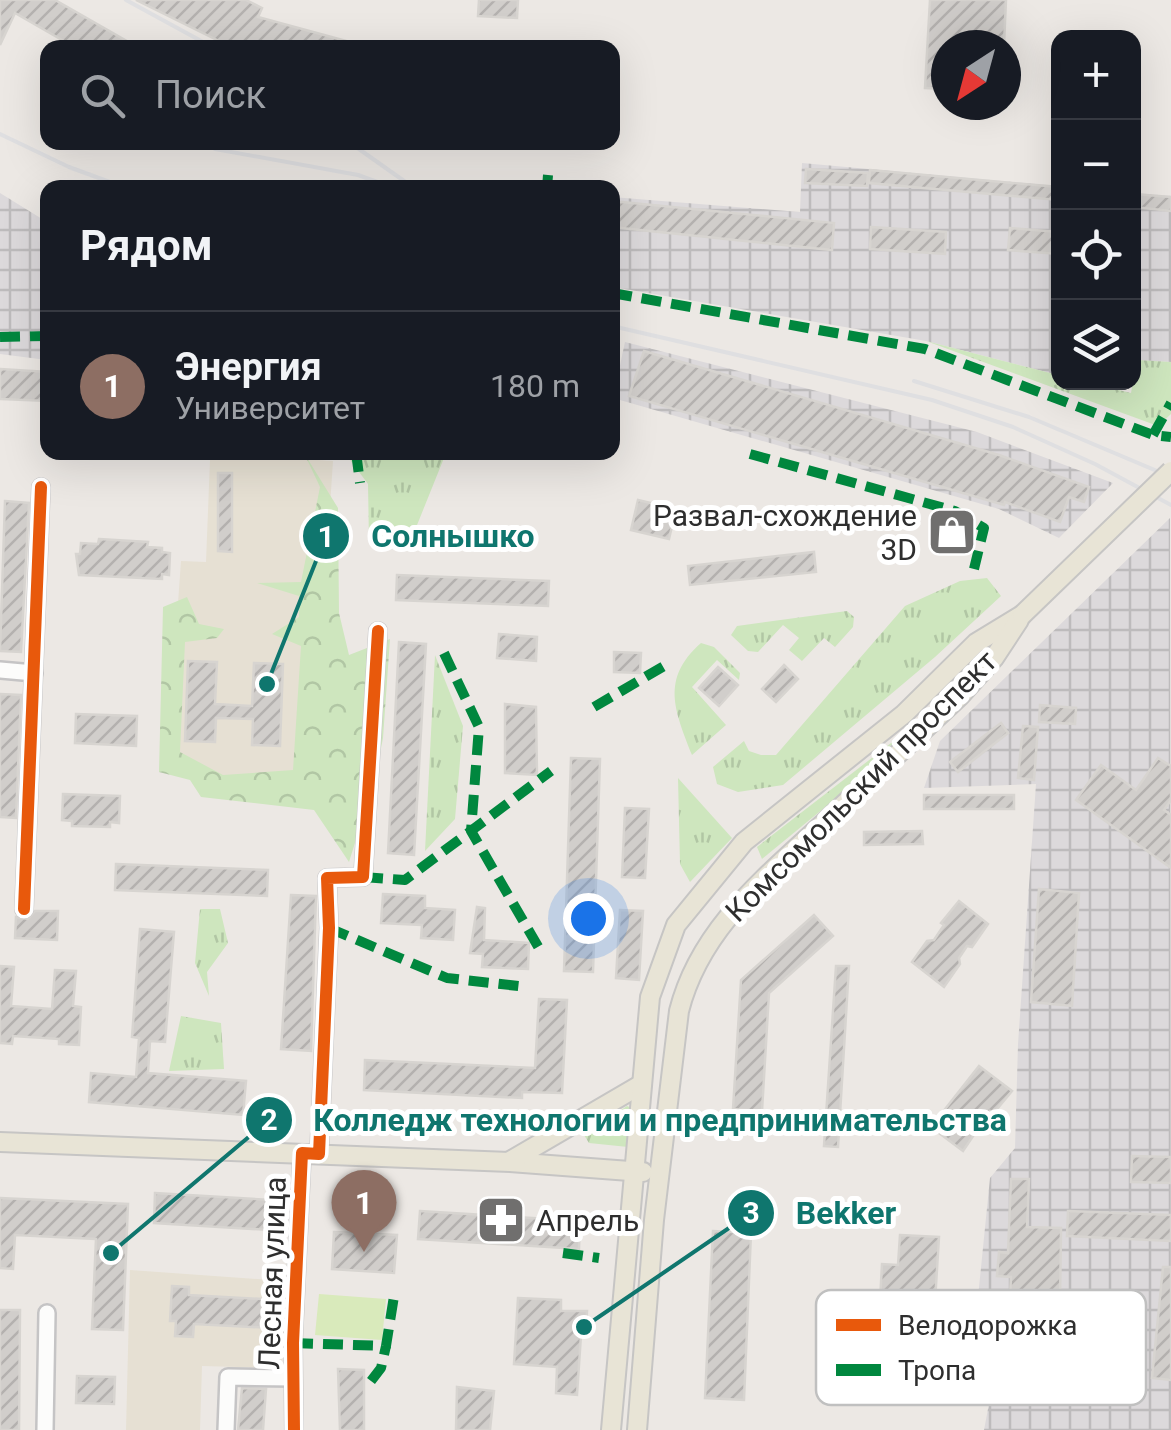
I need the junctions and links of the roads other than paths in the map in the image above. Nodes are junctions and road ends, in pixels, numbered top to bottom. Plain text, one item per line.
1 (1171, 472) edge
2 (41, 487) dead end
3 (1022, 615) junction
4 (378, 630) dead end
5 (0, 670) edge
6 (34, 674) junction
7 (24, 909) dead end
8 (642, 1084) junction
9 (0, 1142) edge
10 (310, 1153) junction
11 (510, 1162) junction
12 (633, 1171) junction
13 (659, 1174) junction
14 (47, 1313) dead end
15 (292, 1378) junction
16 (45, 1430) edge
17 (226, 1430) edge
18 (294, 1430) edge
19 (611, 1430) edge
20 (637, 1430) edge

1 - 3 main road, Комсомольский проспект, bridge
2 - 6 street
3 - 8 main road, Комсомольский проспект
3 - 13 main road, Комсомольский проспект
4 - 10 street, Лесная улица
5 - 6 street
6 - 7 street
8 - 11 main road
8 - 12 main road, Комсомольский проспект
9 - 10 main road
10 - 11 main road
10 - 15 street, Лесная улица
11 - 12 main road
12 - 13 main road
12 - 19 main road, Комсомольский проспект
13 - 20 main road, Комсомольский проспект
14 - 16 street
15 - 17 street
15 - 18 street, Лесная улица

